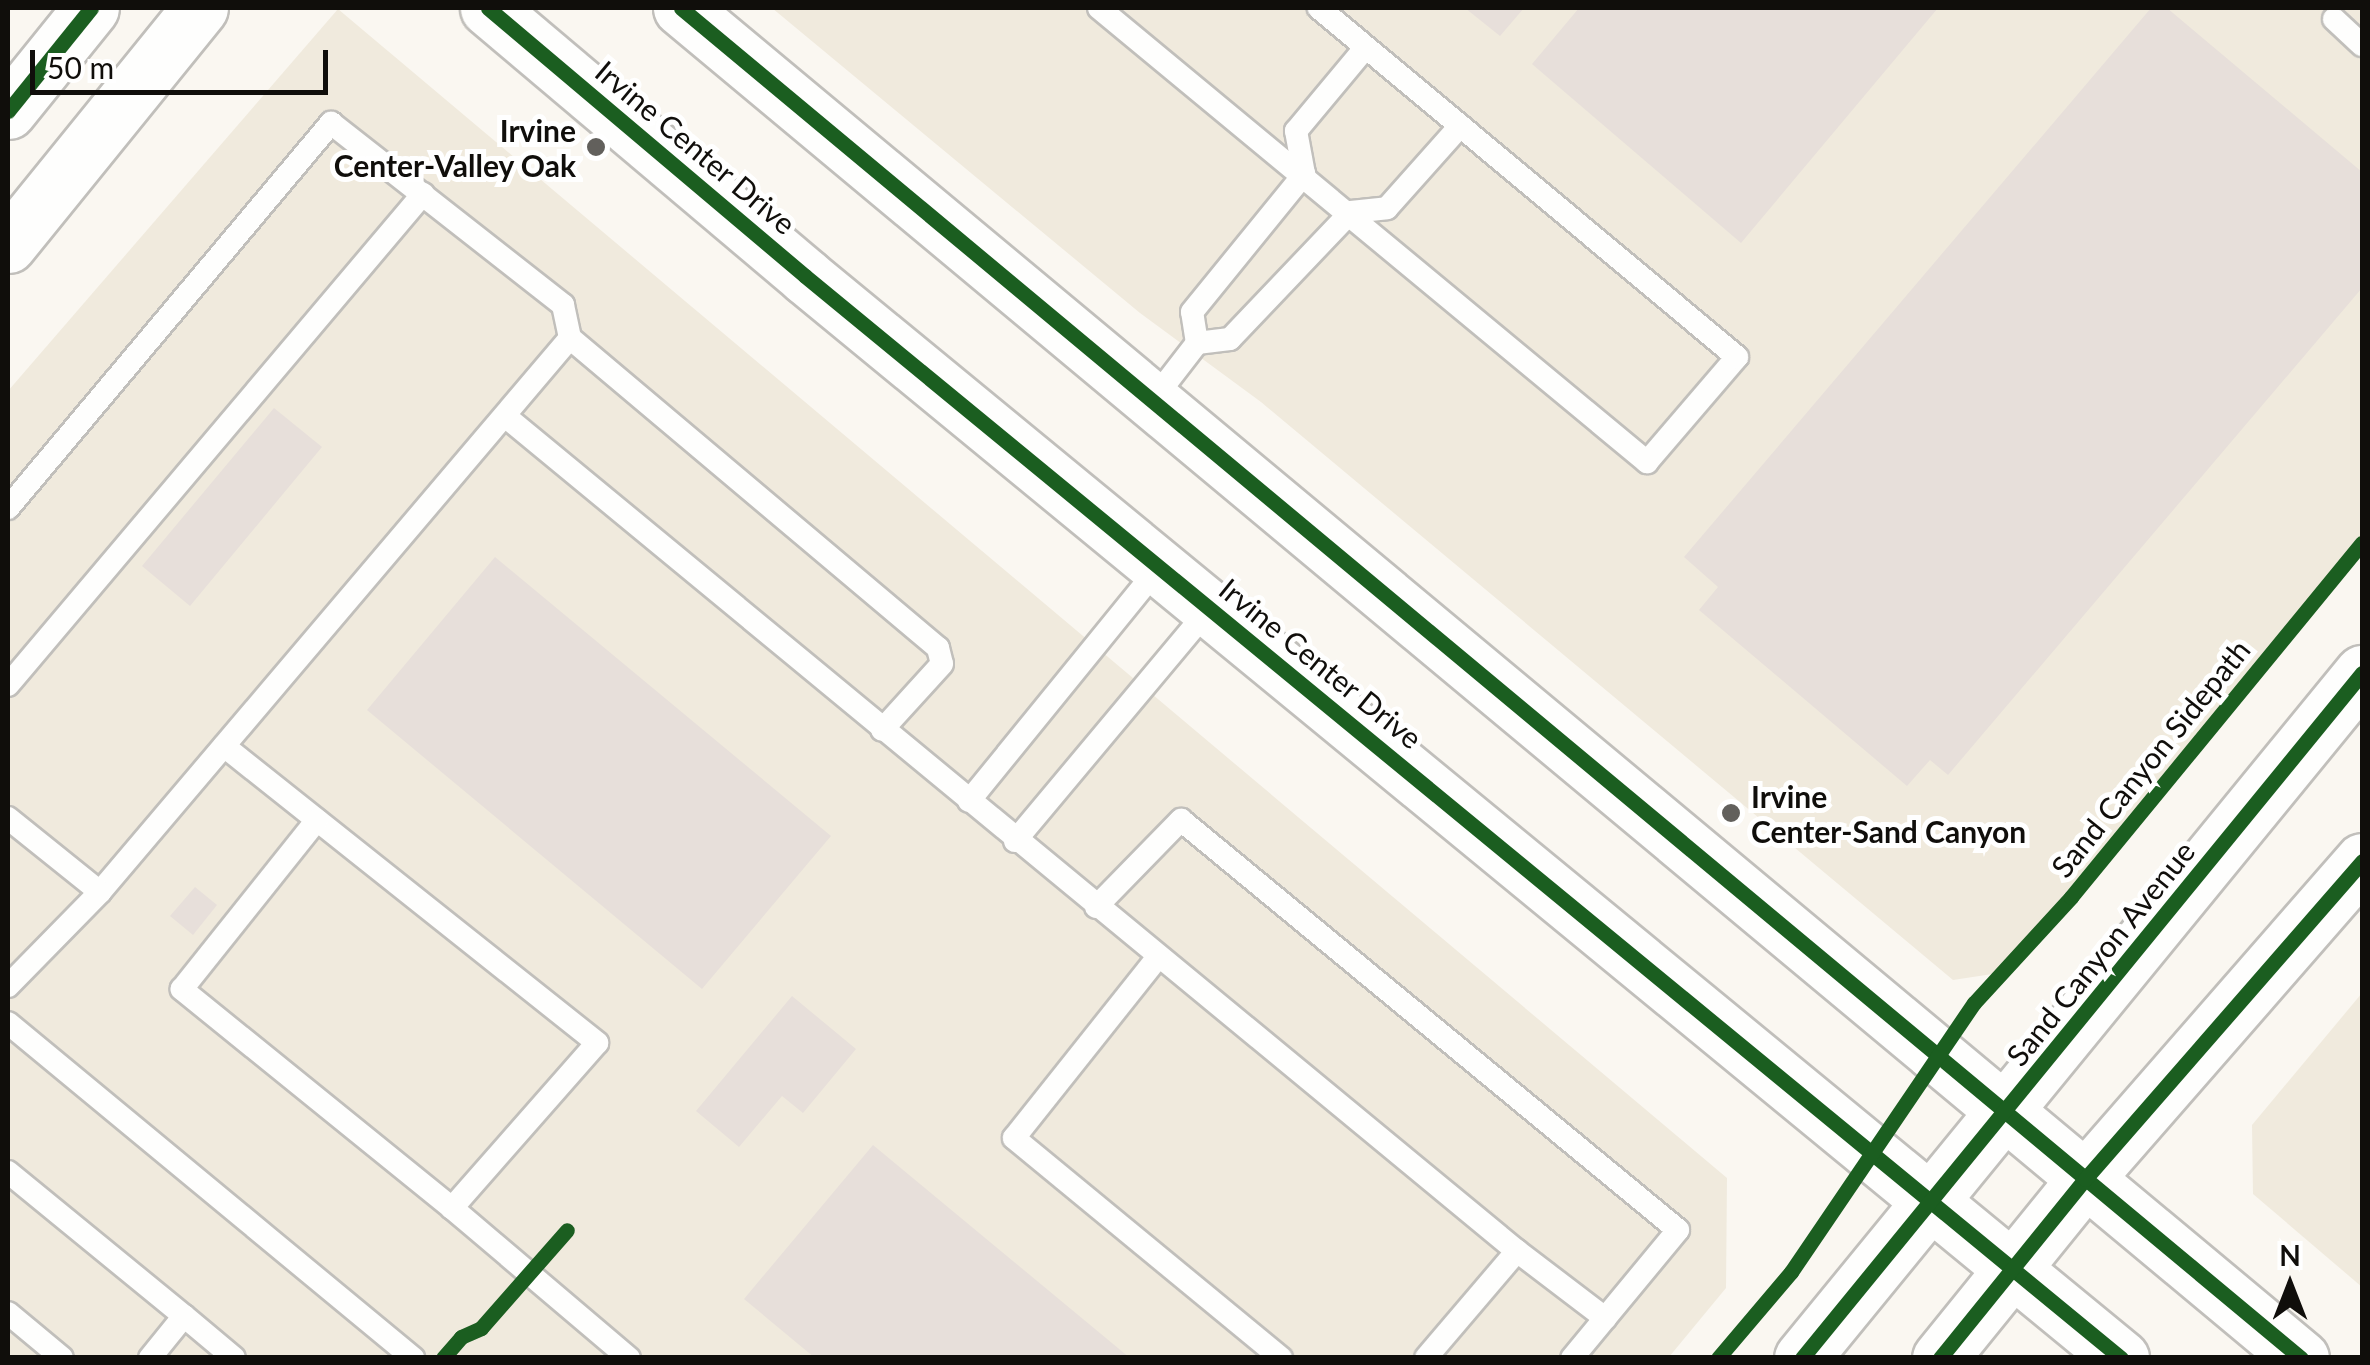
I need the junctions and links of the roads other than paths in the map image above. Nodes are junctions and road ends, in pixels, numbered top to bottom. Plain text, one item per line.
1 (90, 8) edge
2 (200, 8) edge
3 (488, 8) edge
4 (681, 8) edge
5 (1099, 8) edge
6 (1318, 8) edge
7 (2334, 20) dead end
8 (2362, 45) edge
9 (1366, 46) junction
10 (8, 111) edge
11 (1460, 126) junction
12 (1304, 174) junction
13 (423, 194) junction
14 (1351, 212) junction
15 (8, 245) edge
16 (570, 338) junction
17 (1197, 344) junction
18 (1154, 400) junction
19 (505, 416) junction
20 (8, 508) edge
21 (1160, 567) junction
22 (1210, 608) junction
23 (2362, 673) edge
24 (8, 685) edge
25 (882, 730) junction
26 (224, 746) junction
27 (970, 801) junction
28 (8, 818) edge
29 (317, 820) junction
30 (1016, 841) junction
31 (2362, 862) edge
32 (100, 892) junction
33 (1096, 907) junction
34 (1158, 957) junction
35 (16, 960) edge
36 (8, 986) edge
37 (8, 1023) edge
38 (2007, 1112) junction
39 (8, 1172) edge
40 (2085, 1179) junction
41 (1932, 1203) junction
42 (452, 1208) junction
43 (1518, 1251) junction
44 (2013, 1267) junction
45 (8, 1313) edge
46 (184, 1316) junction
47 (1605, 1318) junction
48 (62, 1358) edge
49 (150, 1358) edge
50 (234, 1358) edge
51 (412, 1358) edge
52 (629, 1358) edge
53 (1281, 1358) edge
54 (1426, 1358) edge
55 (1572, 1358) edge
56 (1802, 1358) edge
57 (1940, 1358) edge
58 (2121, 1358) edge
59 (2301, 1358) edge

1 - 10 main road
2 - 15 main road
3 - 21 main road, Irvine Center Drive
4 - 18 main road
5 - 12 lane
6 - 9 lane
7 - 8 lane
9 - 11 lane
9 - 12 lane
11 - 14 lane
11 - 14 lane
12 - 14 lane
12 - 17 lane
13 - 16 lane
13 - 20 lane
13 - 24 lane
14 - 17 lane
16 - 19 lane
16 - 25 lane
17 - 18 lane
18 - 38 main road
19 - 25 lane
19 - 26 lane
21 - 22 main road, Irvine Center Drive
21 - 27 lane
22 - 30 lane
22 - 41 main road, Irvine Center Drive
23 - 38 main road, Sand Canyon Avenue
25 - 27 lane
26 - 29 lane
26 - 32 lane
27 - 30 lane
28 - 32 lane
29 - 42 lane
29 - 42 lane
30 - 33 lane
31 - 40 main road
32 - 35 lane
33 - 34 lane
33 - 47 lane
34 - 43 lane
34 - 53 lane
35 - 36 lane
37 - 51 lane
38 - 40 main road
38 - 41 main road, Sand Canyon Avenue
39 - 46 lane
40 - 44 main road
40 - 59 main road
41 - 44 main road, Irvine Center Drive
41 - 56 main road, Sand Canyon Avenue
42 - 52 lane
43 - 47 lane
43 - 54 lane
44 - 57 main road
44 - 58 main road, Irvine Center Drive
45 - 48 lane
46 - 49 lane
46 - 50 lane
47 - 55 lane

